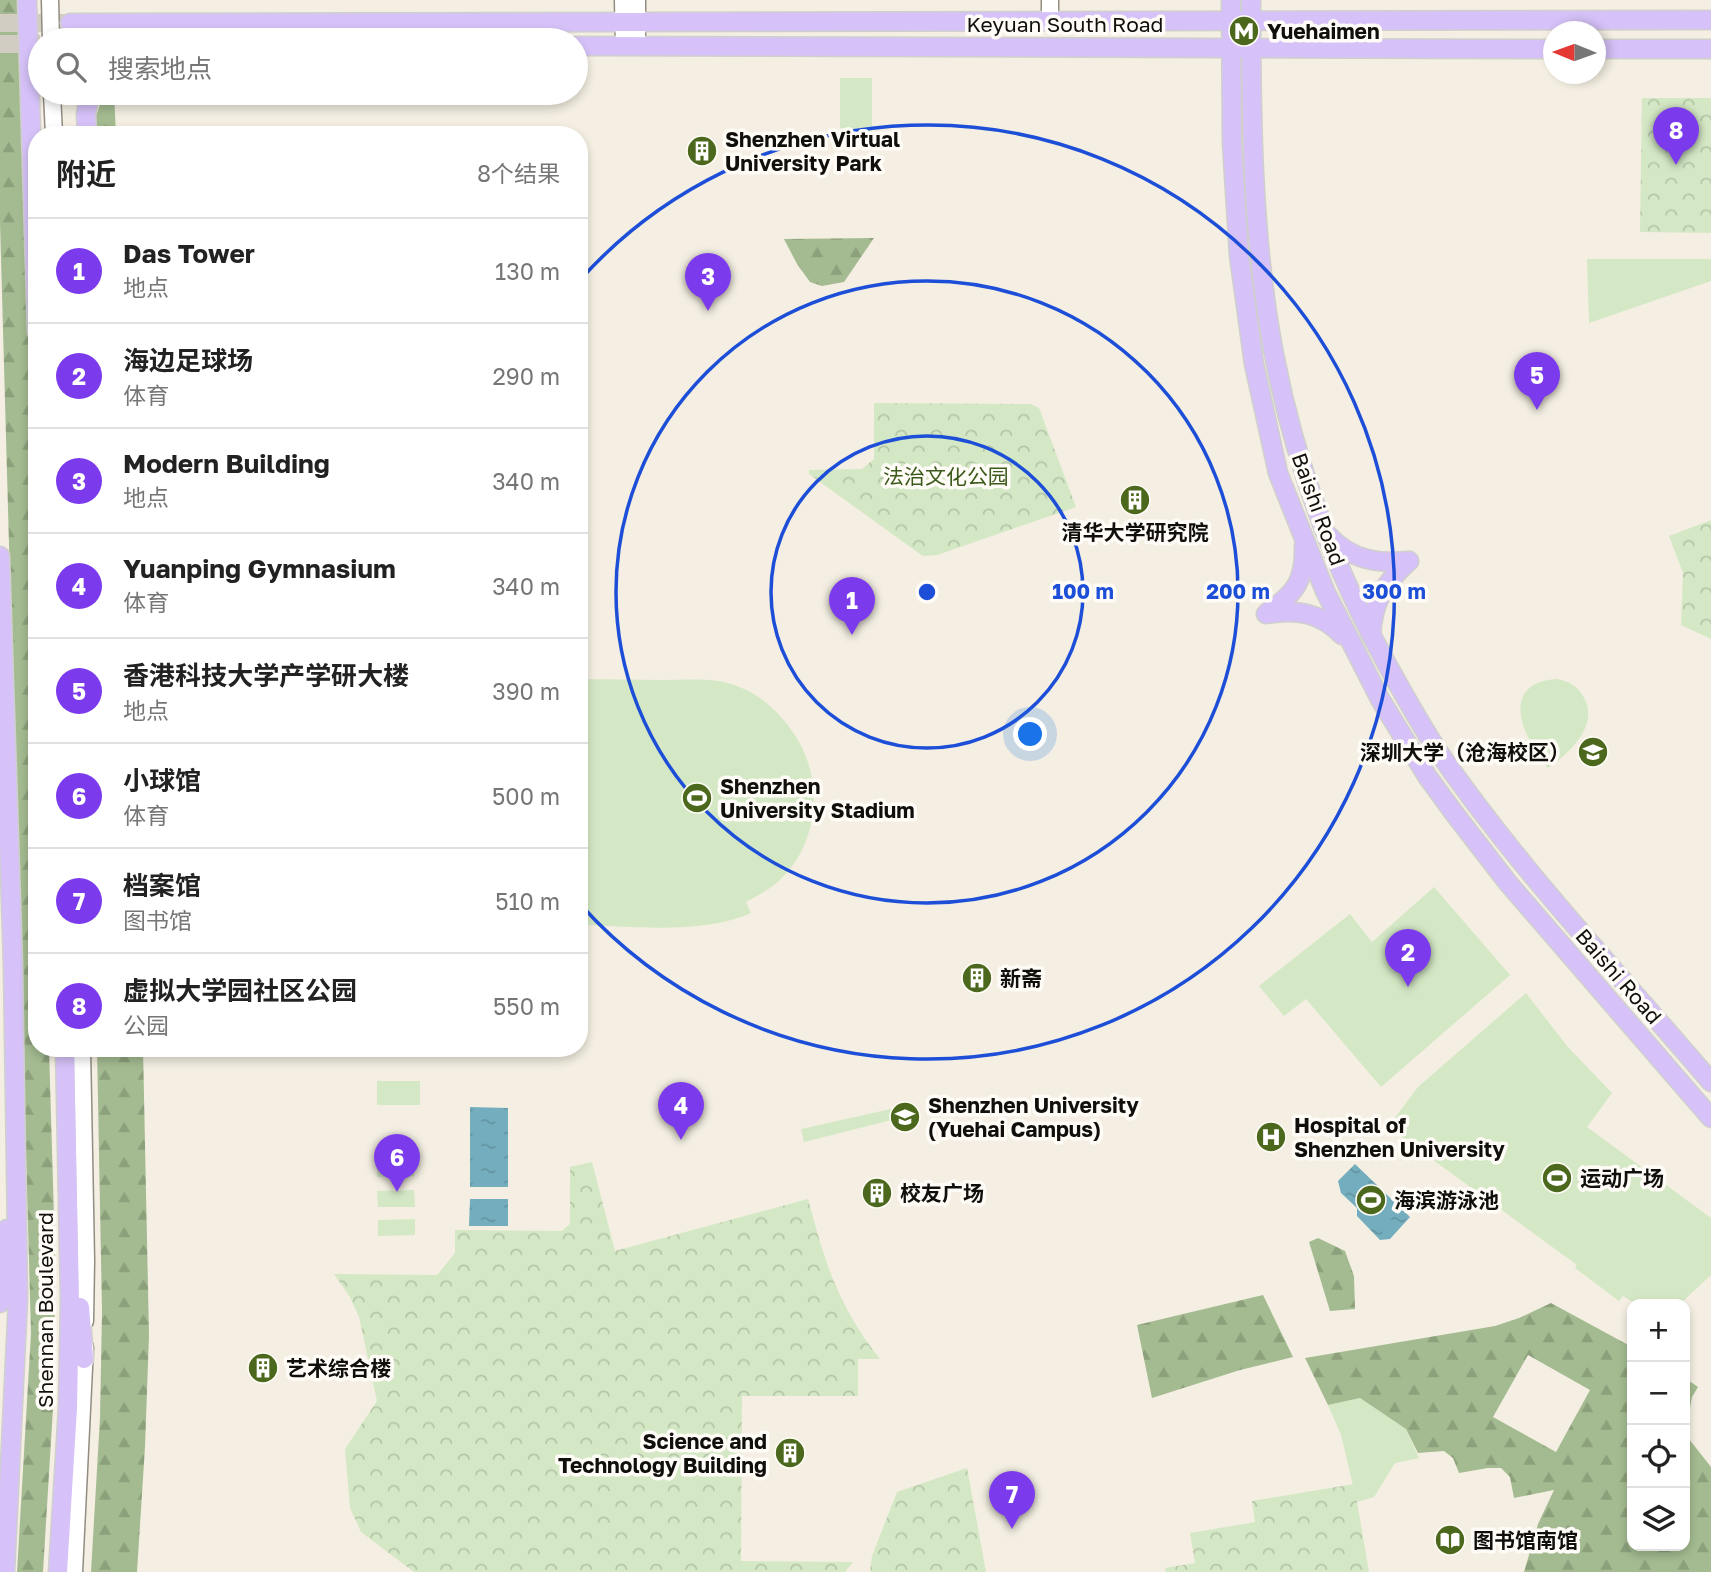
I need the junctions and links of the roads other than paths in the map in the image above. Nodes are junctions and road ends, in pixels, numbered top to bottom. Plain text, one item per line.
1 (27, 0) edge
2 (50, 0) edge
3 (624, 0) edge
4 (637, 0) edge
5 (1050, 0) edge
6 (1231, 0) edge
7 (1251, 0) edge
8 (1711, 20) edge
9 (1232, 21) junction
10 (1251, 21) junction
11 (630, 22) junction
12 (1050, 22) junction
13 (70, 23) tunnel mouth
14 (51, 28) edge
15 (28, 30) edge
16 (588, 46) edge
17 (630, 46) junction
18 (1232, 48) junction
19 (1251, 48) junction
20 (1543, 49) edge
21 (1606, 49) edge
22 (1711, 50) edge
23 (31, 105) edge
24 (53, 105) edge
25 (88, 105) edge
26 (31, 126) edge
27 (54, 126) edge
28 (87, 126) edge
29 (1327, 534) junction
30 (1304, 539) junction
31 (0, 556) edge
32 (1371, 635) junction
33 (1350, 643) junction
34 (0, 787) edge
35 (8, 851) junction
36 (65, 1057) edge
37 (82, 1057) edge
38 (1711, 1082) edge
39 (1711, 1118) edge
40 (16, 1138) junction
41 (68, 1153) junction
42 (0, 1303) edge
43 (84, 1359) junction
44 (0, 1413) edge
45 (10, 1476) junction
46 (60, 1532) junction
47 (5, 1572) edge
48 (58, 1572) edge
49 (66, 1572) edge
50 (74, 1572) edge

1 - 15 main road
2 - 14 main road
3 - 11 main road
4 - 11 main road
5 - 12 main road
6 - 9 main road, Baishi Road
7 - 10 main road, Baishi Road
8 - 10 main road, Keyuan South Road
9 - 10 main road, Keyuan South Road
9 - 12 main road, Keyuan South Road
9 - 18 main road, Baishi Road
10 - 19 main road, Baishi Road
11 - 12 main road, Keyuan South Road
11 - 13 main road, Keyuan South Road
11 - 17 main road
16 - 17 main road, Keyuan South Road
17 - 18 main road, Keyuan South Road
18 - 19 main road, Keyuan South Road
18 - 30 main road, Baishi Road
19 - 20 main road, Keyuan South Road
19 - 29 main road, Baishi Road
21 - 22 main road
23 - 26 main road
24 - 27 main road
25 - 28 main road
29 - 32 main road, Baishi Road
29 - 32 main road
30 - 33 main road, Baishi Road
30 - 33 main road
31 - 35 main road, Shennan Boulevard
32 - 38 main road, Baishi Road
33 - 39 main road, Baishi Road
34 - 35 main road
35 - 40 main road, Shennan Boulevard
36 - 41 main road, Shennan Boulevard
37 - 43 main road
40 - 42 main road
40 - 45 main road, Shennan Boulevard
41 - 43 main road
41 - 46 main road, Shennan Boulevard
43 - 50 main road
44 - 45 main road
45 - 47 main road, Shennan Boulevard
46 - 48 main road, Shennan Boulevard
46 - 49 main road

